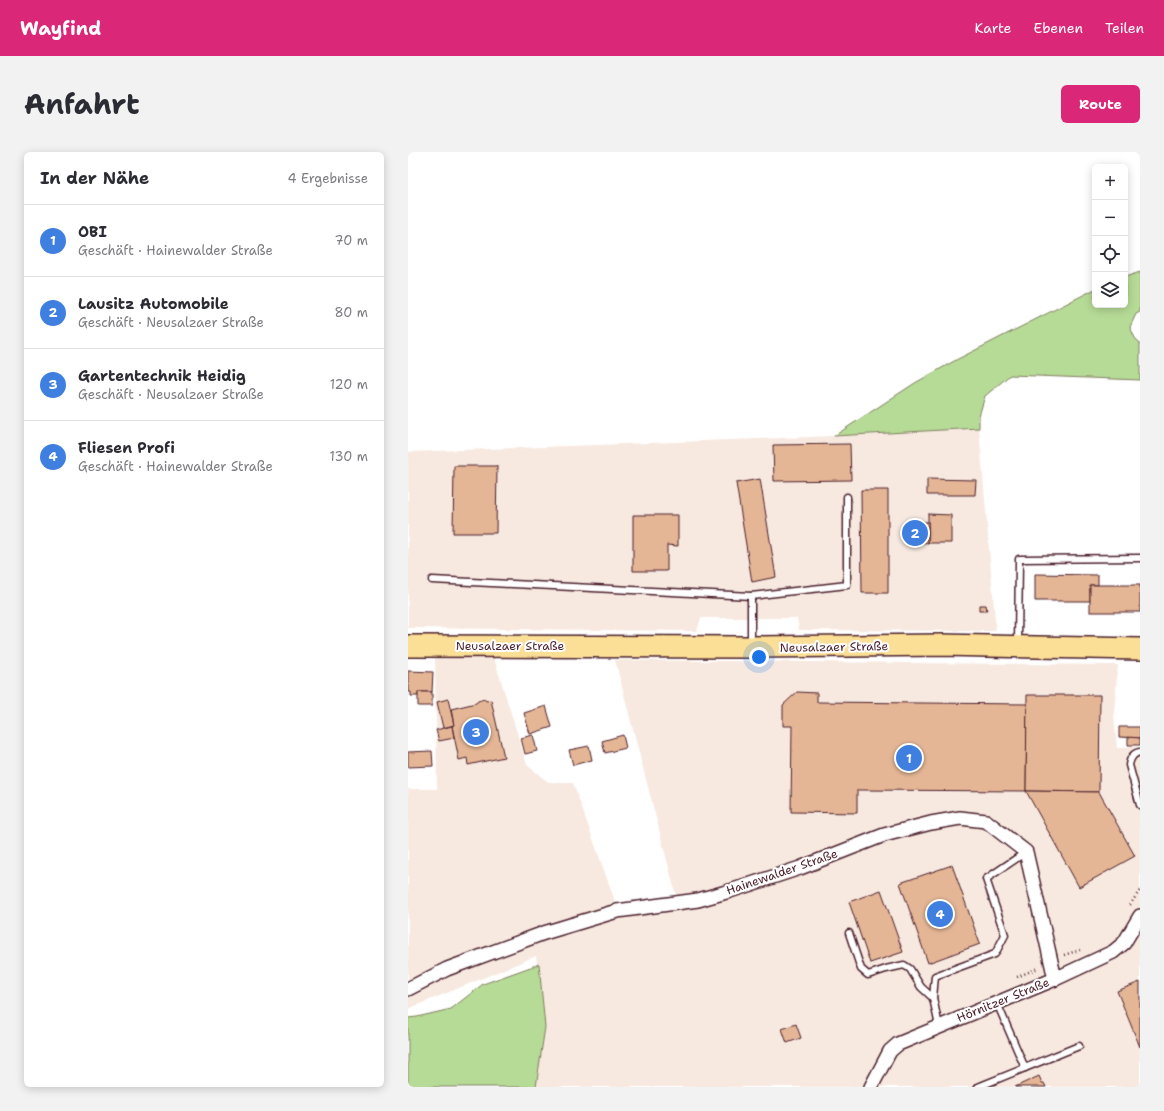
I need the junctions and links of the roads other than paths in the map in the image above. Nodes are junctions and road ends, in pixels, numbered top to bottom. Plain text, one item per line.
1 (847, 497) dead end
2 (1140, 558) edge
3 (432, 580) dead end
4 (751, 596) junction
5 (408, 646) edge
6 (1018, 647) junction
7 (751, 648) junction
8 (1140, 649) edge
9 (1140, 752) edge
10 (1140, 805) edge
11 (1026, 852) junction
12 (1140, 916) edge
13 (849, 933) dead end
14 (1055, 979) junction
15 (408, 989) edge
16 (933, 998) junction
17 (996, 1003) junction
18 (939, 1026) junction
19 (1079, 1046) dead end
20 (1025, 1068) junction
21 (871, 1087) edge
22 (978, 1087) edge

1 - 4 lane
2 - 6 lane
3 - 4 lane
4 - 7 lane
5 - 7 main road, Neusalzaer Straße
6 - 7 main road, Neusalzaer Straße
6 - 8 main road, Neusalzaer Straße
9 - 10 lane
11 - 14 street
11 - 15 street, Hainewalder Straße
11 - 16 lane
12 - 14 street, Hörnitzer Straße
13 - 16 lane
14 - 17 street, Hörnitzer Straße
16 - 18 lane
17 - 18 street, Hörnitzer Straße
17 - 20 lane
18 - 21 street, Hörnitzer Straße
19 - 20 lane
20 - 22 lane

